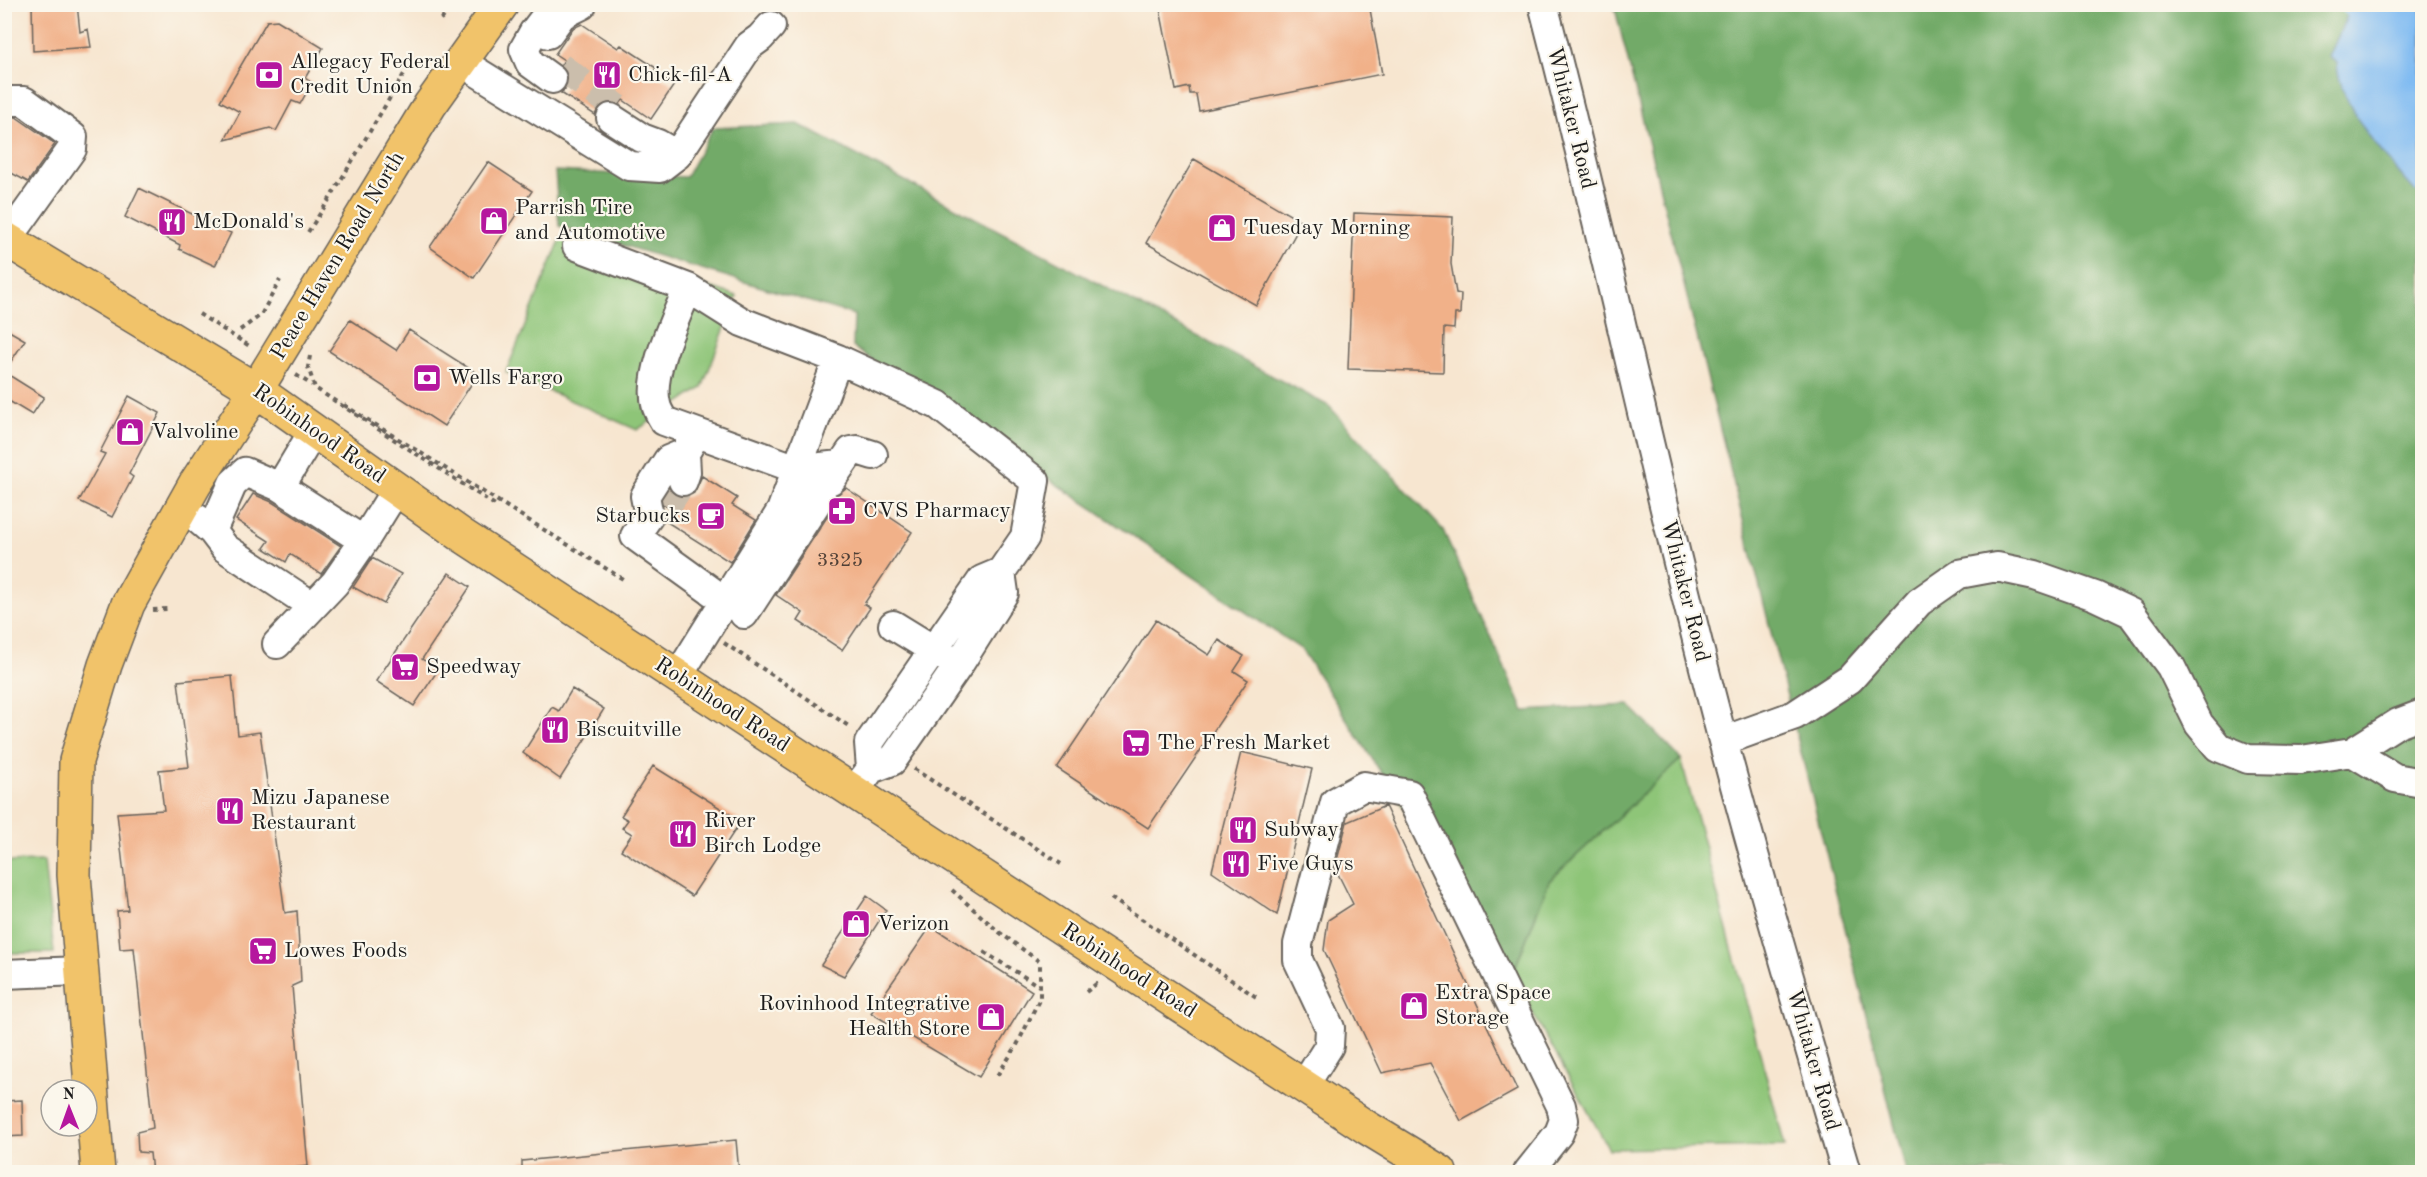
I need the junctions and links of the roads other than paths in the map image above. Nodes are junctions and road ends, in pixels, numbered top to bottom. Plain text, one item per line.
1 (502, 4) edge
2 (1543, 4) edge
3 (568, 5) edge
4 (771, 26) dead end
5 (461, 62) junction
6 (556, 73) tunnel mouth
7 (4, 101) edge
8 (614, 113) tunnel mouth
9 (668, 149) junction
10 (6, 239) edge
11 (577, 246) dead end
12 (688, 288) junction
13 (838, 359) junction
14 (256, 390) junction
15 (313, 432) junction
16 (873, 455) dead end
17 (688, 456) junction
18 (205, 467) junction
19 (797, 469) junction
20 (234, 483) junction
21 (280, 487) junction
22 (397, 488) junction
23 (183, 506) junction
24 (212, 531) junction
25 (364, 541) junction
26 (1001, 572) junction
27 (311, 605) junction
28 (735, 608) junction
29 (893, 625) dead end
30 (277, 644) dead end
31 (934, 649) junction
32 (958, 666) junction
33 (678, 676) junction
34 (2422, 714) edge
35 (1723, 741) junction
36 (2352, 752) junction
37 (863, 780) junction
38 (2422, 783) edge
39 (81, 971) junction
40 (4, 974) edge
41 (1304, 1086) junction
42 (98, 1173) edge
43 (1440, 1173) edge
44 (1528, 1173) edge
45 (1846, 1173) edge

1 - 5 main road, Peace Haven Road North
2 - 35 street, Whitaker Road
3 - 6 street
4 - 9 street
5 - 9 street
5 - 14 main road, Peace Haven Road North
7 - 10 street
8 - 9 street
10 - 14 main road, Robinhood Road
11 - 12 street
12 - 13 street
12 - 17 street
13 - 19 street
13 - 26 street
14 - 15 main road, Robinhood Road
14 - 18 main road, Peace Haven Road North
15 - 21 street
15 - 22 main road, Robinhood Road
16 - 28 street
17 - 19 street
17 - 28 street
18 - 20 street
18 - 23 main road, Peace Haven Road North
19 - 28 street
20 - 21 street
20 - 24 street
21 - 25 street
22 - 25 street
22 - 33 main road, Robinhood Road
23 - 24 street
23 - 39 main road, Peace Haven Road North
24 - 27 street
25 - 27 street
26 - 31 street
26 - 32 street
27 - 30 street
28 - 33 street
29 - 31 street
31 - 32 street
31 - 37 street
32 - 37 street
33 - 37 main road, Robinhood Road
34 - 36 street
35 - 36 street
35 - 45 street, Whitaker Road
36 - 38 street
37 - 41 main road, Robinhood Road
39 - 40 street
39 - 42 main road, Peace Haven Road North
41 - 43 main road, Robinhood Road
41 - 44 street

